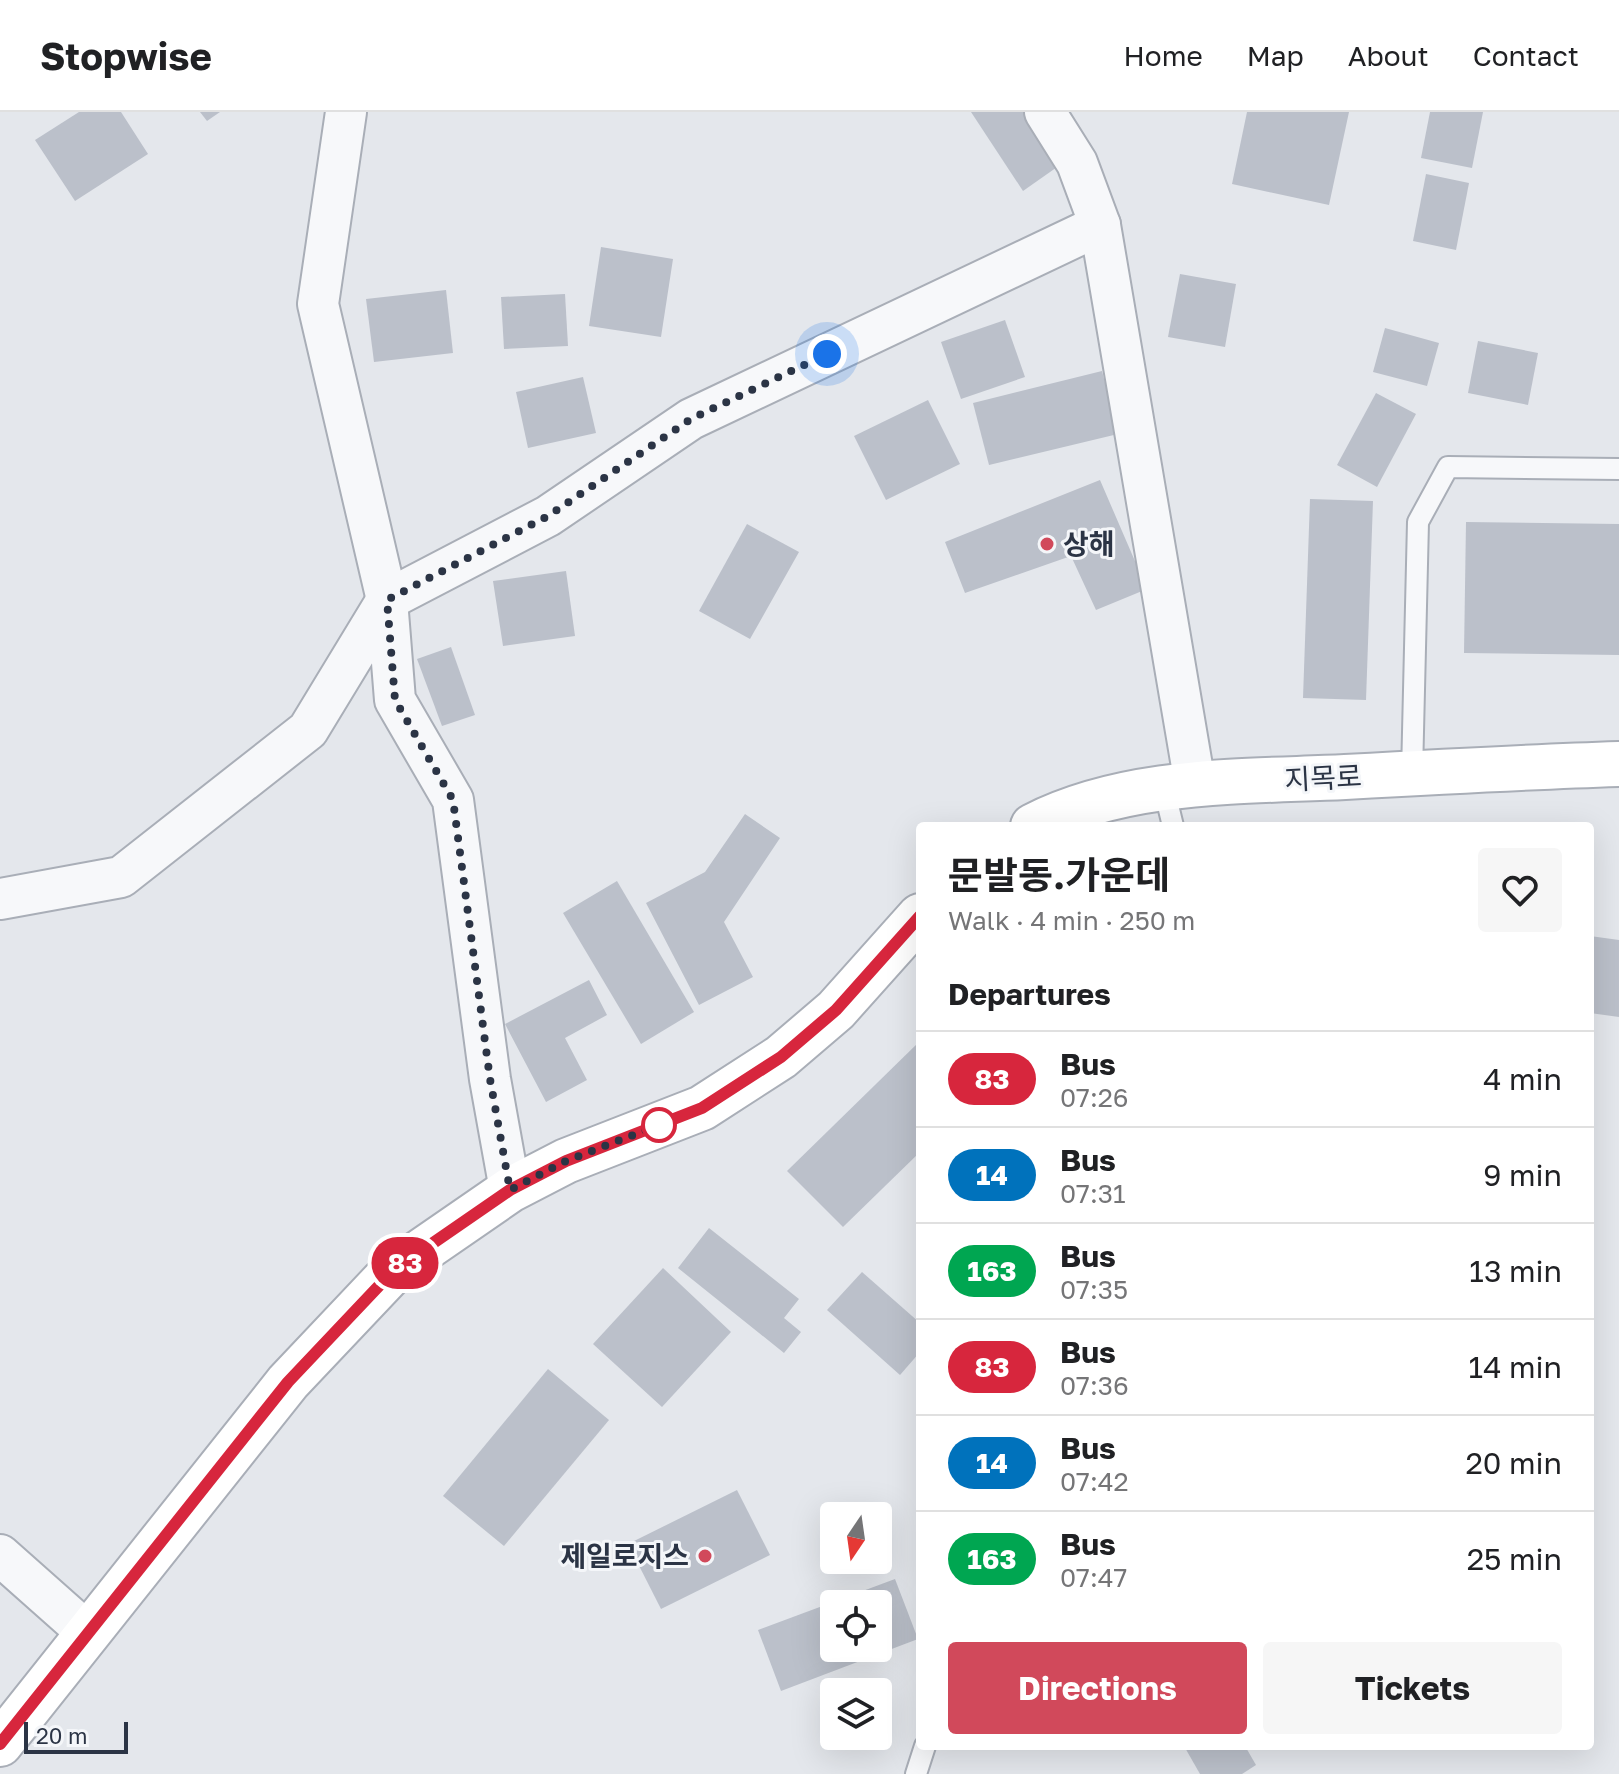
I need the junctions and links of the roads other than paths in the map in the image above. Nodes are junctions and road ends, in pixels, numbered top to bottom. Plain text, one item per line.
1 (346, 112) edge
2 (1045, 112) edge
3 (1100, 225) junction
4 (1619, 469) edge
5 (387, 600) junction
6 (1619, 764) edge
7 (1412, 774) junction
8 (1177, 800) edge
9 (1044, 822) edge
10 (0, 899) edge
11 (916, 920) edge
12 (510, 1190) junction
13 (0, 1555) edge
14 (89, 1634) junction
15 (0, 1744) edge
16 (924, 1750) edge
17 (916, 1774) edge

1 - 5 street
2 - 3 street
3 - 5 street
3 - 8 street
4 - 7 lane
5 - 10 street
5 - 12 street
6 - 7 street, 지목로
7 - 8 street, 지목로
8 - 9 street, 지목로
11 - 12 street
12 - 14 street
13 - 14 street
14 - 15 street
16 - 17 lane

